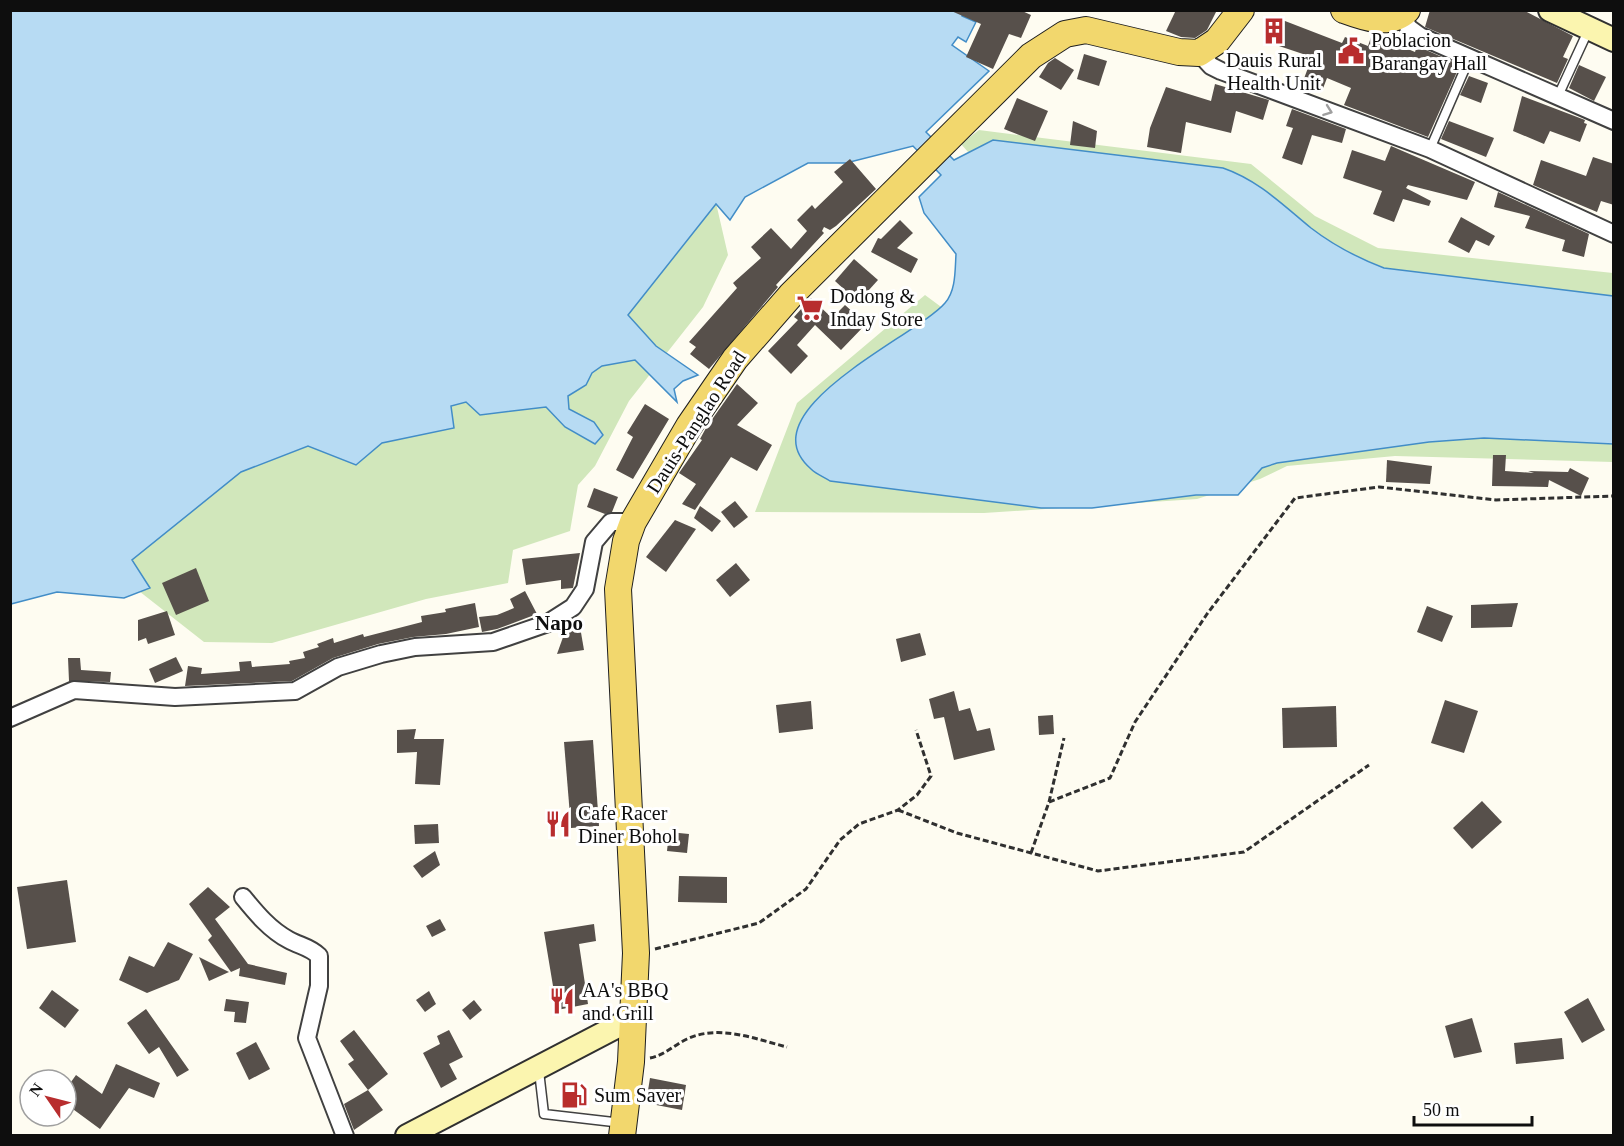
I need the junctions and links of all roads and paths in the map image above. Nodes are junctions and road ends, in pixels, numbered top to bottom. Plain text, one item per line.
1 (1240, 10) edge
2 (1344, 10) edge
3 (1550, 10) edge
4 (1404, 13) edge
5 (1589, 28) junction
6 (1614, 40) edge
7 (1199, 53) junction
8 (1470, 57) junction
9 (1558, 96) junction
10 (1614, 121) edge
11 (1430, 149) junction
12 (1614, 234) edge
13 (1614, 496) edge
14 (633, 522) junction
15 (10, 718) edge
16 (916, 730) dead end
17 (1064, 738) dead end
18 (1369, 765) dead end
19 (1049, 802) junction
20 (898, 810) junction
21 (1031, 853) junction
22 (243, 897) dead end
23 (636, 953) junction
24 (633, 1018) junction
25 (787, 1047) dead end
26 (631, 1062) junction
27 (538, 1067) junction
28 (623, 1129) edge
29 (345, 1136) edge
30 (407, 1136) edge

1 - 7 main road
2 - 4 main road
3 - 5 main road
4 - 8 street
5 - 6 main road
5 - 9 lane
7 -> 11 street
7 - 14 main road, Dauis-Panglao Road
8 - 9 street
8 - 11 lane
9 - 10 street
11 - 12 street
13 - 19 path
14 - 15 street
14 - 23 main road, Dauis-Panglao Road
16 - 20 path
17 - 19 path
18 - 21 path
19 - 21 path
20 - 21 path
20 - 23 path
22 - 29 street
23 - 24 main road, Dauis-Panglao Road
24 - 26 main road, Dauis-Panglao Road
24 - 27 main road
25 - 26 path
26 - 28 main road, Dauis-Panglao Road
27 - 28 lane
27 - 30 main road

